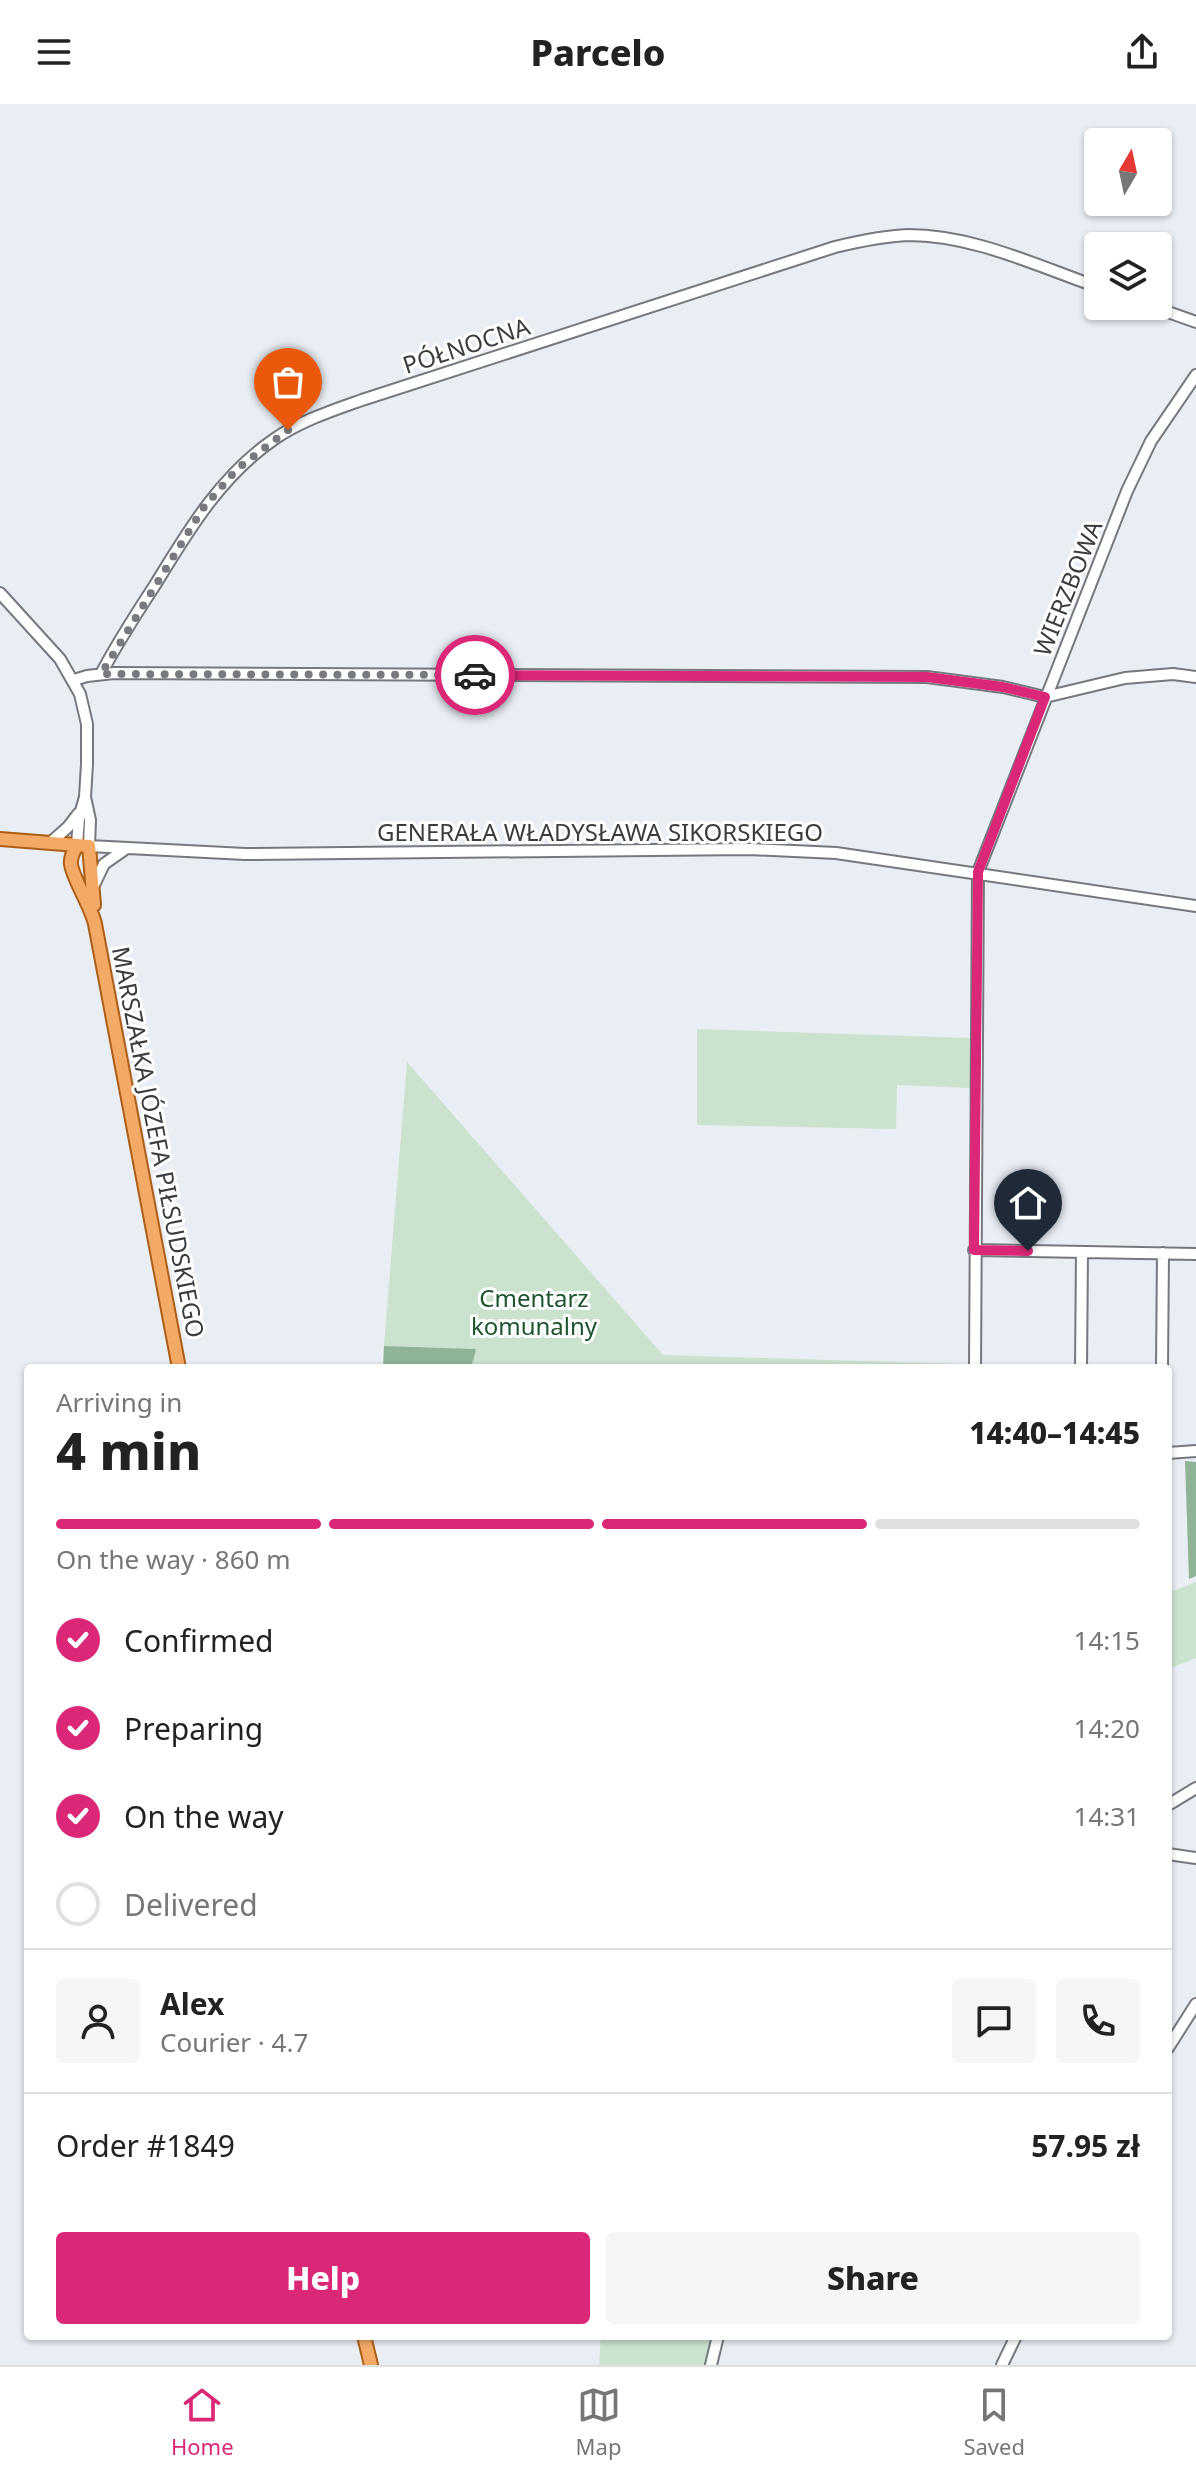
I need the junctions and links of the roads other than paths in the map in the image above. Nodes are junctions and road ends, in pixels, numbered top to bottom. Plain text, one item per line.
1 (1084, 282) edge
2 (1172, 313) edge
3 (1196, 322) edge
4 (1196, 375) edge
5 (0, 593) edge
6 (101, 674) junction
7 (1196, 677) edge
8 (74, 680) junction
9 (1045, 697) junction
10 (85, 797) junction
11 (81, 809) junction
12 (0, 839) edge
13 (50, 843) junction
14 (83, 846) junction
15 (128, 849) junction
16 (978, 872) junction
17 (93, 891) junction
18 (1196, 906) edge
19 (95, 924) junction
20 (974, 1250) junction
21 (1082, 1252) junction
22 (1163, 1253) junction
23 (1196, 1254) edge
24 (178, 1364) edge
25 (975, 1364) edge
26 (1081, 1364) edge
27 (1162, 1364) edge
28 (1196, 1451) edge
29 (1172, 1453) edge
30 (1196, 1788) edge
31 (1172, 1803) edge
32 (1172, 1855) edge
33 (1196, 1858) edge
34 (1196, 2004) edge
35 (1172, 2042) edge
36 (365, 2340) edge
37 (717, 2340) edge
38 (1006, 2340) edge
39 (1014, 2340) edge
40 (371, 2365) edge
41 (711, 2365) edge
42 (1002, 2365) edge

1 - 6 street, PÓŁNOCNA
2 - 3 street
4 - 9 street, WIERZBOWA
5 - 8 street
6 - 8 street
6 - 9 street
7 - 9 street
8 - 10 street
9 - 16 street, WIERZBOWA
10 - 11 street
10 - 14 street
11 - 13 street
11 - 14 street
12 - 13 main road, GENERAŁA WŁADYSŁAWA SIKORSKIEGO
13 - 14 main road, GENERAŁA WŁADYSŁAWA SIKORSKIEGO
14 - 15 street, GENERAŁA WŁADYSŁAWA SIKORSKIEGO
14 - 17 main road, MARSZAŁKA JÓZEFA PIŁSUDSKIEGO
14 - 19 main road, MARSZAŁKA JÓZEFA PIŁSUDSKIEGO
15 - 16 street, GENERAŁA WŁADYSŁAWA SIKORSKIEGO
15 - 17 street
16 - 18 street, GENERAŁA WŁADYSŁAWA SIKORSKIEGO
16 - 20 street
17 - 19 main road, MARSZAŁKA JÓZEFA PIŁSUDSKIEGO
19 - 24 main road, MARSZAŁKA JÓZEFA PIŁSUDSKIEGO
20 - 21 street
20 - 25 street
21 - 22 street
21 - 26 street
22 - 23 street
22 - 27 street
28 - 29 street
30 - 31 street
32 - 33 street
34 - 35 street
36 - 40 main road
37 - 41 street
38 - 42 street
39 - 42 street

